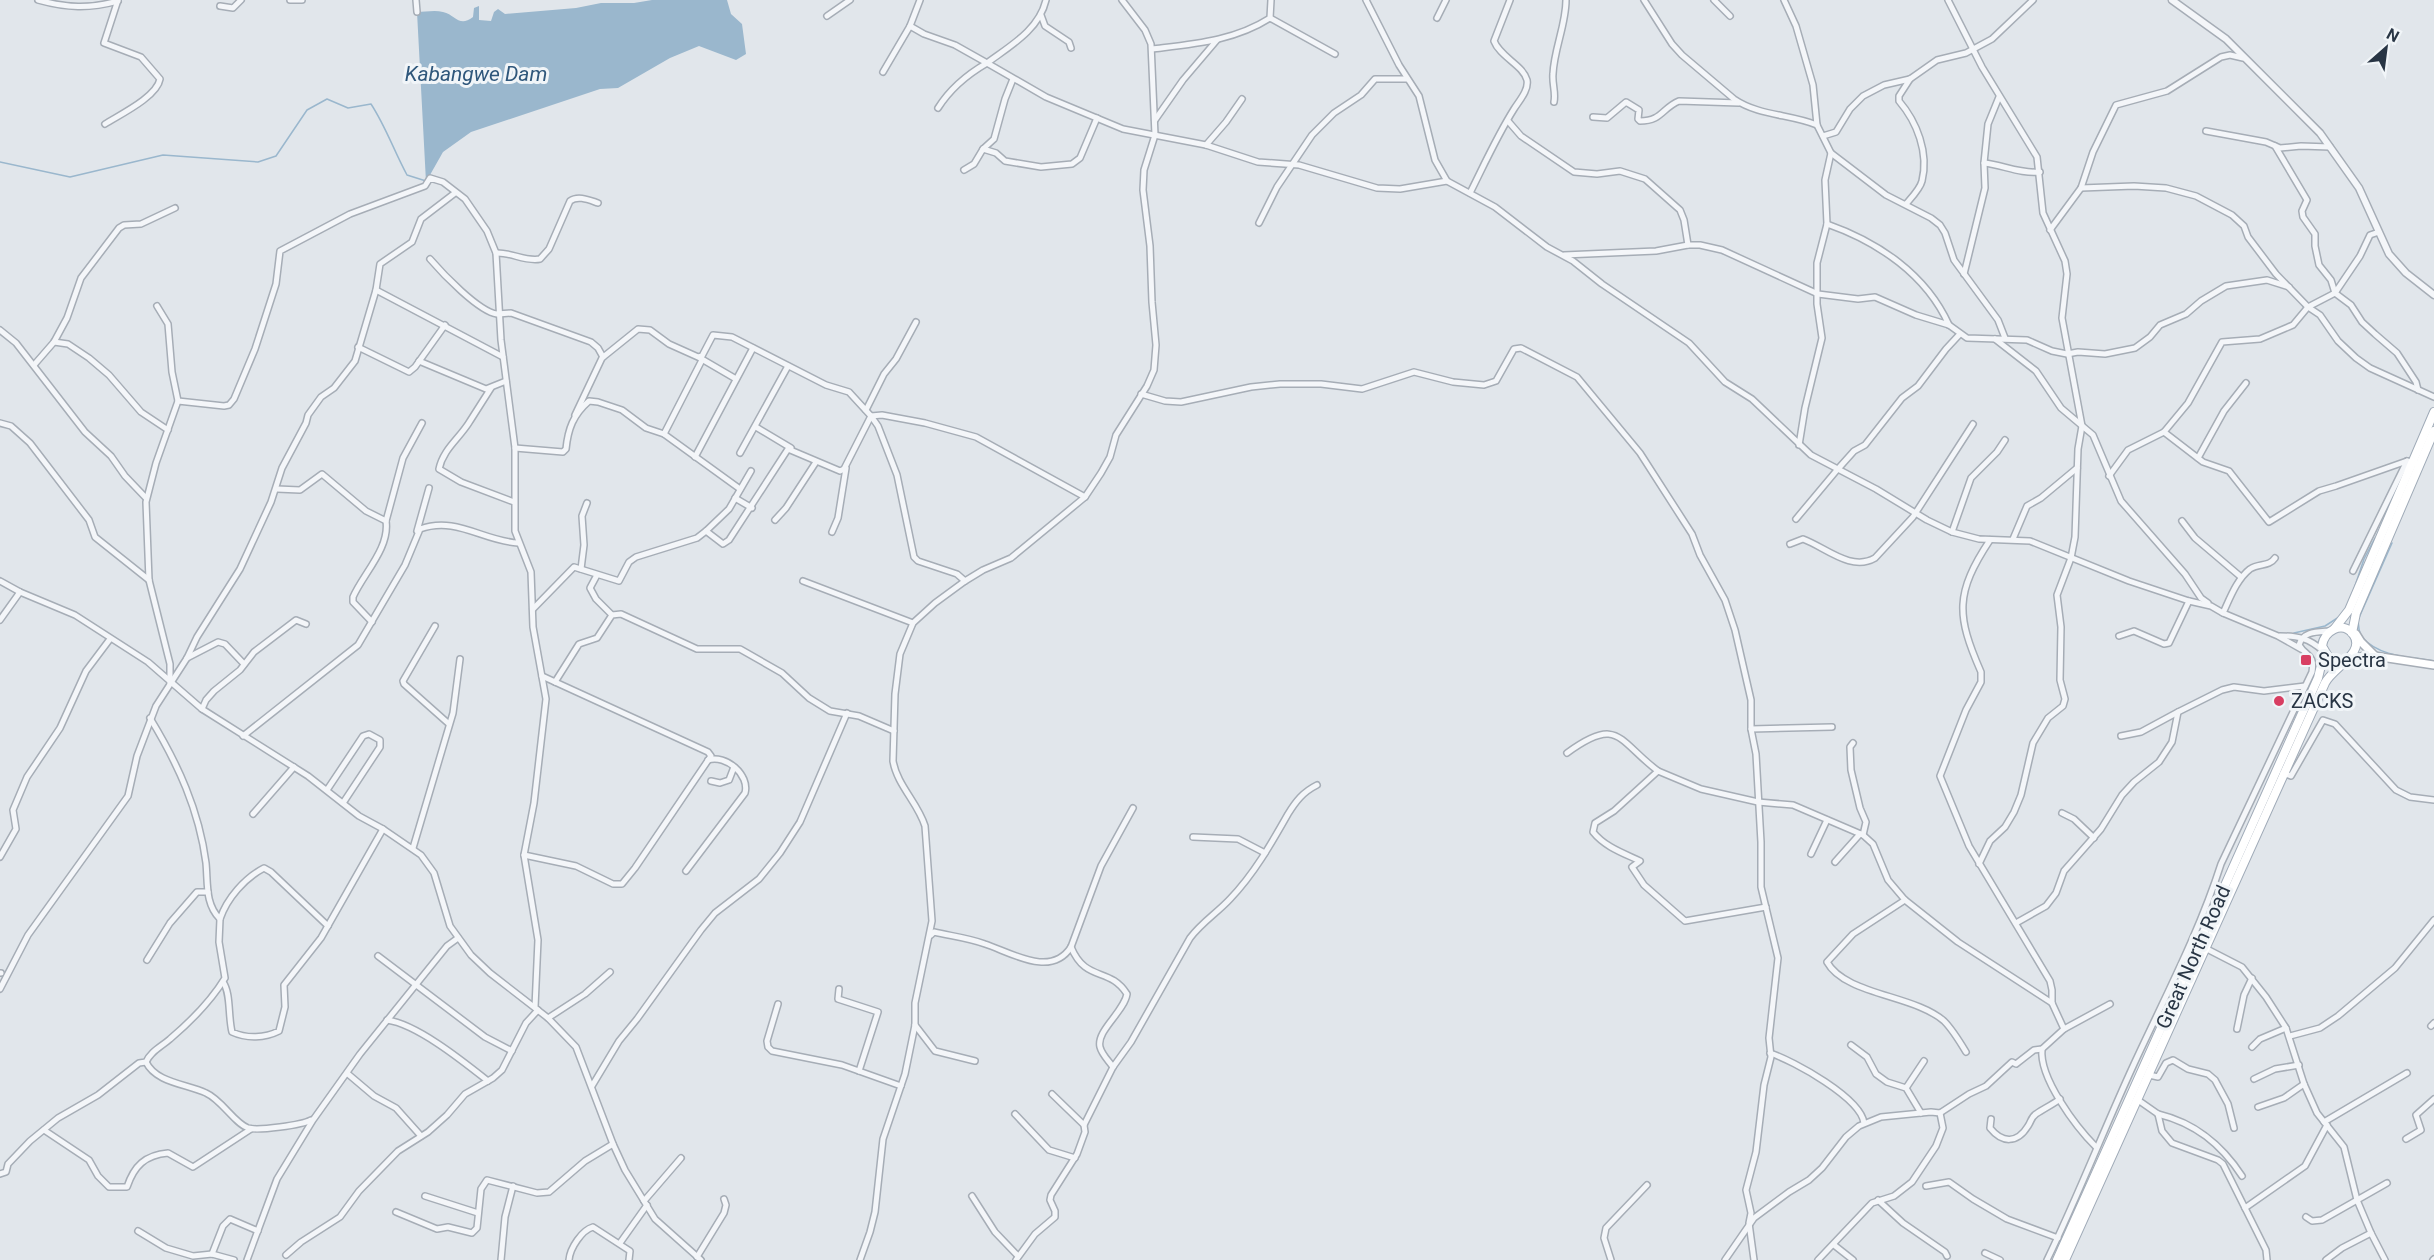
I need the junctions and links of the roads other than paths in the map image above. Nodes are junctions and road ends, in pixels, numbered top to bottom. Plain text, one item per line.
1 (38, 0) edge
2 (118, 0) edge
3 (241, 0) edge
4 (290, 0) edge
5 (302, 0) edge
6 (416, 0) edge
7 (850, 0) edge
8 (920, 0) edge
9 (1046, 0) edge
10 (1122, 0) edge
11 (1271, 0) edge
12 (1366, 0) edge
13 (1446, 0) edge
14 (1510, 0) edge
15 (1566, 0) edge
16 (1644, 0) edge
17 (1714, 0) edge
18 (1784, 0) edge
19 (1947, 0) edge
20 (2033, 0) edge
21 (2172, 0) edge
22 (220, 6) dead end
23 (417, 12) dead end
24 (1041, 15) junction
25 (827, 16) dead end
26 (1730, 16) dead end
27 (1270, 18) junction
28 (1437, 18) dead end
29 (910, 26) junction
30 (1216, 40) junction
31 (1071, 48) dead end
32 (1152, 49) junction
33 (1973, 50) junction
34 (1335, 54) dead end
35 (2243, 58) junction
36 (987, 63) junction
37 (883, 72) dead end
38 (1403, 72) junction
39 (1397, 78) junction
40 (1013, 79) junction
41 (1407, 79) junction
42 (1910, 79) junction
43 (1999, 97) junction
44 (1242, 99) dead end
45 (1554, 102) dead end
46 (1740, 103) junction
47 (938, 108) dead end
48 (1593, 117) dead end
49 (1097, 118) junction
50 (1155, 120) junction
51 (1508, 121) junction
52 (105, 124) dead end
53 (1817, 125) junction
54 (2206, 131) dead end
55 (1155, 135) junction
56 (1823, 136) junction
57 (1206, 145) junction
58 (2275, 146) junction
59 (2330, 147) junction
60 (983, 149) junction
61 (1831, 153) junction
62 (1984, 163) junction
63 (1293, 164) junction
64 (964, 170) dead end
65 (2040, 172) junction
66 (1447, 181) junction
67 (2081, 188) junction
68 (454, 193) junction
69 (1470, 193) junction
70 (598, 202) dead end
71 (1906, 204) junction
72 (175, 208) dead end
73 (1259, 223) dead end
74 (1827, 224) junction
75 (2050, 230) junction
76 (2379, 232) junction
77 (1688, 244) junction
78 (496, 253) junction
79 (1563, 255) junction
80 (430, 259) dead end
81 (1964, 274) junction
82 (2289, 287) junction
83 (376, 290) junction
84 (2335, 293) junction
85 (1818, 294) junction
86 (2434, 295) edge
87 (157, 306) dead end
88 (2308, 307) junction
89 (500, 313) junction
90 (916, 322) dead end
91 (444, 325) junction
92 (1949, 325) junction
93 (0, 330) edge
94 (1959, 334) junction
95 (2004, 338) junction
96 (1995, 339) junction
97 (54, 342) junction
98 (358, 347) junction
99 (753, 348) junction
100 (2067, 354) junction
101 (503, 357) junction
102 (603, 357) junction
103 (700, 358) junction
104 (419, 361) junction
105 (34, 365) junction
106 (788, 366) junction
107 (736, 380) junction
108 (506, 381) junction
109 (2246, 382) dead end
110 (491, 388) junction
111 (2418, 390) junction
112 (1141, 394) junction
113 (2434, 397) edge
114 (178, 401) junction
115 (866, 410) junction
116 (2434, 412) edge
117 (575, 415) junction
118 (872, 416) junction
119 (0, 423) edge
120 (422, 423) dead end
121 (1973, 424) dead end
122 (2082, 426) junction
123 (756, 427) junction
124 (168, 430) junction
125 (2434, 431) edge
126 (2164, 432) junction
127 (664, 434) junction
128 (2005, 440) dead end
129 (1799, 445) junction
130 (515, 448) junction
131 (793, 449) junction
132 (741, 453) dead end
133 (695, 457) junction
134 (2198, 458) junction
135 (816, 462) junction
136 (2413, 462) junction
137 (846, 468) junction
138 (2077, 468) junction
139 (1837, 470) junction
140 (752, 471) dead end
141 (2109, 476) junction
142 (429, 488) dead end
143 (277, 489) junction
144 (740, 489) junction
145 (1084, 497) junction
146 (146, 498) junction
147 (735, 498) junction
148 (514, 502) junction
149 (587, 503) dead end
150 (752, 508) junction
151 (1916, 513) junction
152 (1796, 519) dead end
153 (775, 520) dead end
154 (386, 521) junction
155 (2182, 521) dead end
156 (417, 531) junction
157 (706, 531) junction
158 (832, 532) dead end
159 (1952, 532) junction
160 (2013, 539) junction
161 (1990, 540) junction
162 (518, 543) junction
163 (1790, 544) dead end
164 (2071, 558) junction
165 (2276, 558) dead end
166 (581, 569) junction
167 (2353, 571) dead end
168 (597, 575) junction
169 (2241, 577) junction
170 (149, 580) junction
171 (803, 580) dead end
172 (0, 581) edge
173 (966, 581) junction
174 (20, 592) junction
175 (2189, 601) junction
176 (2211, 606) junction
177 (533, 609) junction
178 (2223, 613) junction
179 (612, 615) junction
180 (0, 620) edge
181 (372, 622) junction
182 (914, 623) junction
183 (2353, 623) junction
184 (306, 624) dead end
185 (435, 626) dead end
186 (2332, 630) junction
187 (2353, 634) junction
188 (2119, 636) dead end
189 (2278, 636) junction
190 (2302, 637) junction
191 (110, 639) junction
192 (2361, 642) junction
193 (2301, 649) junction
194 (2324, 652) junction
195 (2376, 657) junction
196 (187, 658) junction
197 (460, 659) dead end
198 (2344, 661) junction
199 (244, 664) junction
200 (2434, 665) edge
201 (542, 676) junction
202 (170, 682) junction
203 (555, 682) junction
204 (2305, 686) junction
205 (202, 710) junction
206 (2178, 712) junction
207 (847, 713) junction
208 (150, 718) junction
209 (449, 724) junction
210 (1832, 727) dead end
211 (1751, 729) junction
212 (894, 732) junction
213 (243, 736) junction
214 (2121, 736) dead end
215 (1853, 743) dead end
216 (1567, 753) dead end
217 (708, 760) junction
218 (734, 767) junction
219 (294, 768) junction
220 (1658, 771) junction
221 (2283, 773) junction
222 (711, 780) dead end
223 (1317, 785) dead end
224 (327, 790) junction
225 (2434, 800) edge
226 (1758, 802) junction
227 (343, 803) junction
228 (1133, 808) dead end
229 (2062, 813) dead end
230 (253, 814) dead end
231 (1827, 820) junction
232 (383, 829) junction
233 (1861, 834) junction
234 (1193, 837) dead end
235 (2094, 838) junction
236 (413, 848) junction
237 (1265, 853) junction
238 (1811, 854) dead end
239 (524, 855) junction
240 (0, 857) edge
241 (1835, 862) dead end
242 (1979, 864) junction
243 (686, 871) dead end
244 (208, 892) junction
245 (1905, 900) junction
246 (1766, 907) junction
247 (220, 919) junction
248 (2434, 920) edge
249 (2016, 923) junction
250 (328, 926) junction
251 (929, 936) junction
252 (458, 938) junction
253 (1071, 947) junction
254 (2205, 948) junction
255 (378, 956) dead end
256 (147, 960) dead end
257 (610, 972) dead end
258 (2, 973) edge
259 (2252, 978) junction
260 (223, 982) junction
261 (417, 984) junction
262 (0, 989) edge
263 (839, 989) dead end
264 (2052, 1003) junction
265 (778, 1004) dead end
266 (2110, 1005) dead end
267 (536, 1008) junction
268 (548, 1018) junction
269 (387, 1020) junction
270 (915, 1025) junction
271 (2286, 1028) junction
272 (2064, 1029) junction
273 (2237, 1029) dead end
274 (2290, 1036) junction
275 (1851, 1045) dead end
276 (2252, 1047) dead end
277 (2042, 1049) junction
278 (512, 1051) junction
279 (1966, 1052) dead end
280 (1770, 1053) junction
281 (975, 1061) dead end
282 (1924, 1061) dead end
283 (146, 1062) junction
284 (2299, 1065) junction
285 (1113, 1067) junction
286 (859, 1071) junction
287 (2407, 1073) dead end
288 (348, 1074) junction
289 (2149, 1075) junction
290 (2254, 1079) dead end
291 (488, 1081) junction
292 (2304, 1084) junction
293 (592, 1086) junction
294 (901, 1086) junction
295 (1906, 1088) junction
296 (1052, 1094) dead end
297 (2060, 1099) junction
298 (2434, 1099) edge
299 (2138, 1100) junction
300 (2258, 1107) dead end
301 (1921, 1113) junction
302 (1940, 1113) junction
303 (1015, 1114) dead end
304 (2158, 1114) junction
305 (1991, 1119) dead end
306 (313, 1120) junction
307 (1864, 1123) junction
308 (2326, 1124) junction
309 (1084, 1125) junction
310 (2234, 1128) dead end
311 (251, 1129) junction
312 (44, 1130) junction
313 (421, 1136) junction
314 (2406, 1139) dead end
315 (613, 1144) junction
316 (2096, 1147) junction
317 (681, 1158) dead end
318 (1075, 1158) junction
319 (0, 1174) edge
320 (2242, 1176) dead end
321 (2387, 1183) dead end
322 (1647, 1185) dead end
323 (513, 1186) junction
324 (1926, 1186) dead end
325 (425, 1196) dead end
326 (972, 1196) dead end
327 (724, 1199) dead end
328 (1878, 1200) junction
329 (2357, 1200) junction
330 (645, 1203) junction
331 (2244, 1208) junction
332 (396, 1212) dead end
333 (478, 1213) junction
334 (2306, 1217) dead end
335 (1749, 1223) junction
336 (138, 1231) dead end
337 (258, 1231) junction
338 (2371, 1233) junction
339 (2058, 1238) junction
340 (620, 1243) junction
341 (1834, 1245) junction
342 (1985, 1253) dead end
343 (212, 1254) junction
344 (286, 1255) dead end
345 (1947, 1256) dead end
346 (1017, 1258) edge
347 (2384, 1258) edge
348 (699, 1259) edge
349 (234, 1260) edge
350 (247, 1260) edge
351 (501, 1260) edge
352 (569, 1260) edge
353 (629, 1260) edge
354 (860, 1260) edge
355 (1611, 1260) edge
356 (1725, 1260) edge
357 (1754, 1260) edge
358 (1818, 1260) edge
359 (1853, 1260) edge
360 (2000, 1260) edge
361 (2048, 1260) edge
362 (2057, 1260) edge
363 (2065, 1260) edge
364 (2267, 1260) edge
365 (2326, 1260) edge
366 (2377, 1260) edge

1 - 2 street
2 - 52 street
3 - 22 street
4 - 5 street
6 - 23 street
7 - 25 street
8 - 29 street
9 - 24 street
10 - 32 street
11 - 27 street
12 - 38 street
13 - 28 street
14 - 51 street
15 - 45 street
16 - 46 street
17 - 26 street
18 - 53 street
19 - 33 street
20 - 33 street
21 - 35 street
24 - 31 street
24 - 36 street
27 - 30 street
27 - 34 street
29 - 36 street
29 - 37 street
30 - 32 street
30 - 50 street
32 - 50 street
33 - 42 street
33 - 43 street
35 - 59 street
35 - 67 street
36 - 40 street
36 - 47 street
38 - 39 street
38 - 41 street
39 - 41 street
39 - 63 street
40 - 49 street
40 - 60 street
41 - 66 street
42 - 56 street
42 - 71 street
43 - 62 street
43 - 65 street
44 - 57 street
46 - 48 street
46 - 53 street
49 - 55 street
49 - 60 street
50 - 55 street
51 - 69 street
51 - 77 street
53 - 56 street
54 - 58 street
55 - 57 street
55 - 112 street
56 - 61 street
57 - 63 street
58 - 59 street
58 - 84 street
59 - 76 street
60 - 64 street
61 - 71 street
61 - 74 street
62 - 65 street
62 - 81 street
63 - 66 street
63 - 73 street
65 - 75 street
66 - 69 street
67 - 75 street
67 - 82 street
68 - 78 street
68 - 83 street
68 - 114 street
69 - 79 street
70 - 78 street
71 - 81 street
72 - 97 street
74 - 85 street
74 - 92 street
75 - 100 street
76 - 84 street
76 - 86 street
77 - 79 street
77 - 85 street
78 - 89 street
79 - 129 street
80 - 89 street
81 - 95 street
82 - 88 street
82 - 100 street
83 - 91 street
83 - 98 street
84 - 88 street
84 - 111 street
85 - 92 street
85 - 129 street
87 - 114 street
88 - 111 street
88 - 126 street
89 - 101 street
89 - 102 street
90 - 115 street
91 - 101 street
91 - 104 street
92 - 94 street
93 - 105 street
94 - 96 street
94 - 139 street
95 - 96 street
95 - 100 street
96 - 122 street
97 - 105 street
97 - 124 street
98 - 104 street
98 - 143 street
99 - 103 street
99 - 106 street
99 - 107 street
100 - 122 street
101 - 108 street
102 - 103 street
102 - 117 street
103 - 107 street
103 - 127 street
104 - 110 street
105 - 146 street
106 - 115 street
106 - 123 street
107 - 133 street
108 - 110 street
108 - 130 street
109 - 134 street
110 - 148 street
111 - 113 street
112 - 145 street
112 - 211 street
114 - 124 street
115 - 118 street
116 - 136 main road
117 - 127 street
117 - 130 street
118 - 137 street
118 - 145 street
118 - 173 street
119 - 170 street
120 - 154 street
121 - 151 street
122 - 138 street
122 - 141 street
123 - 131 street
123 - 132 street
124 - 146 street
125 - 136 main road
126 - 134 street
126 - 141 street
127 - 133 street
128 - 159 street
129 - 139 street
130 - 148 street
131 - 135 street
131 - 150 street
133 - 144 street
134 - 136 street
135 - 137 street
135 - 153 street
136 - 167 street
136 - 183 main road
136 - 186 main road
137 - 158 street
138 - 160 street
138 - 164 street
139 - 151 street
139 - 152 street
140 - 144 street
141 - 176 street
142 - 156 street
143 - 154 street
143 - 196 street
144 - 147 street
145 - 173 street
146 - 170 street
147 - 150 street
147 - 157 street
148 - 162 street
149 - 166 street
150 - 157 street
151 - 159 street
151 - 163 street
154 - 181 street
155 - 169 street
156 - 162 street
156 - 181 street
157 - 168 street
159 - 161 street
160 - 161 street
160 - 164 street
161 - 242 street
162 - 177 street
164 - 175 street
164 - 242 street
165 - 169 street
166 - 168 street
166 - 177 street
168 - 179 street
169 - 178 street
170 - 202 street
171 - 182 street
172 - 174 street
173 - 182 street
174 - 180 street
174 - 191 street
175 - 176 street
175 - 188 street
176 - 178 street
177 - 201 street
178 - 189 street
179 - 203 street
179 - 207 street
181 - 213 street
182 - 212 street
183 - 187 main road
183 - 192 main road
184 - 199 street
185 - 209 street
186 - 187 main road
186 - 190 street
186 - 194 main road
187 - 192 main road
187 - 198 main road
189 - 190 street
189 - 193 street
190 - 193 street
190 - 194 street
191 - 202 street
191 - 240 street
192 - 195 main road
193 - 204 street
194 - 198 main road
194 - 362 main road, Great North Road
195 - 198 main road
195 - 200 main road
196 - 199 street
196 - 202 street
197 - 209 street
198 - 221 main road, Great North Road
199 - 205 street
201 - 203 street
201 - 239 street
202 - 205 street
202 - 208 street
203 - 217 street
204 - 206 street
204 - 316 street
205 - 213 street
206 - 214 street
206 - 235 street
207 - 212 street
207 - 293 street
208 - 244 street
208 - 258 street
209 - 236 street
210 - 211 street
211 - 226 street
212 - 251 street
213 - 219 street
215 - 233 street
216 - 220 street
217 - 218 street
217 - 239 street
218 - 222 street
218 - 243 street
219 - 224 street
219 - 230 street
220 - 226 street
220 - 246 street
221 - 225 street
221 - 254 main road, Great North Road
223 - 237 street
224 - 227 street
224 - 227 street
226 - 231 street
226 - 246 street
227 - 232 street
228 - 253 street
229 - 235 street
231 - 233 street
231 - 238 street
232 - 236 street
232 - 250 street
233 - 241 street
233 - 245 street
234 - 237 street
235 - 249 street
236 - 252 street
237 - 285 street
239 - 267 street
242 - 249 street
244 - 247 street
244 - 256 street
245 - 264 street
245 - 279 street
246 - 280 street
247 - 250 street
247 - 260 street
248 - 274 street
249 - 264 street
250 - 260 street
251 - 253 street
251 - 270 street
252 - 261 street
252 - 267 street
253 - 285 street
254 - 259 street
254 - 289 main road, Great North Road
255 - 261 street
257 - 268 street
258 - 262 street
259 - 271 street
259 - 273 street
260 - 283 street
261 - 269 street
261 - 278 street
263 - 286 street
264 - 272 street
265 - 286 street
266 - 272 street
267 - 268 street
267 - 278 street
268 - 293 street
269 - 288 street
269 - 291 street
270 - 281 street
270 - 294 street
271 - 274 street
271 - 276 street
272 - 277 street
274 - 284 street
275 - 295 street
277 - 297 street
277 - 302 street
278 - 291 street
280 - 307 street
280 - 335 street
282 - 295 street
283 - 311 street
283 - 312 street
284 - 290 street
284 - 292 street
285 - 309 street
286 - 294 street
287 - 308 street
288 - 306 street
288 - 313 street
289 - 299 main road, Great North Road
289 - 310 street
291 - 313 street
292 - 300 street
292 - 308 street
293 - 315 street
294 - 354 street
295 - 301 street
296 - 309 street
297 - 305 street
297 - 316 street
298 - 314 street
299 - 304 street
299 - 363 main road, Great North Road
301 - 302 street
301 - 307 street
302 - 328 street
303 - 318 street
304 - 320 street
304 - 331 street
306 - 311 street
306 - 337 street
307 - 335 street
308 - 329 street
308 - 331 street
309 - 318 street
311 - 312 street
312 - 319 street
313 - 344 street
315 - 323 street
315 - 330 street
316 - 339 street
317 - 330 street
318 - 346 street
321 - 329 street
322 - 355 street
323 - 333 street
323 - 351 street
324 - 339 street
325 - 333 street
326 - 346 street
327 - 348 street
328 - 341 street
328 - 345 street
329 - 334 street
329 - 338 street
330 - 340 street
330 - 348 street
331 - 364 street
332 - 333 street
335 - 356 street
335 - 357 street
336 - 343 street
337 - 343 street
337 - 350 street
338 - 347 street
338 - 365 street
339 - 361 street
340 - 352 street
340 - 353 street
341 - 358 street
341 - 359 street
342 - 360 street
343 - 349 street
347 - 366 street

